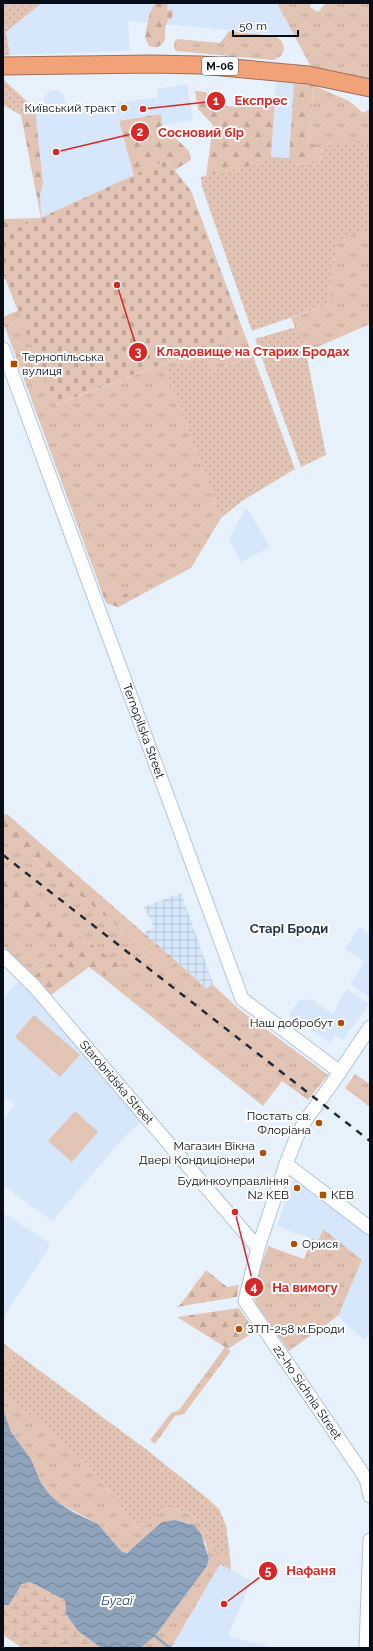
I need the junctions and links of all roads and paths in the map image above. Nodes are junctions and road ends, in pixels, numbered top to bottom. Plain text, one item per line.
1 (3, 66) edge
2 (370, 88) edge
3 (3, 348) edge
4 (3, 956) edge
5 (370, 1027) edge
6 (340, 1072) junction
7 (286, 1164) junction
8 (370, 1228) edge
9 (258, 1248) junction
10 (370, 1496) edge
11 (370, 1540) edge
12 (366, 1648) edge

1 - 2 highway, М-06
3 - 6 main road, Ternopilska Street
4 - 9 main road, Starobridska Street
5 - 6 main road, 22-ho Sichnia Street
6 - 7 main road, 22-ho Sichnia Street
7 - 8 main road
7 - 9 main road, 22-ho Sichnia Street
9 - 10 main road, 22-ho Sichnia Street
11 - 12 main road

